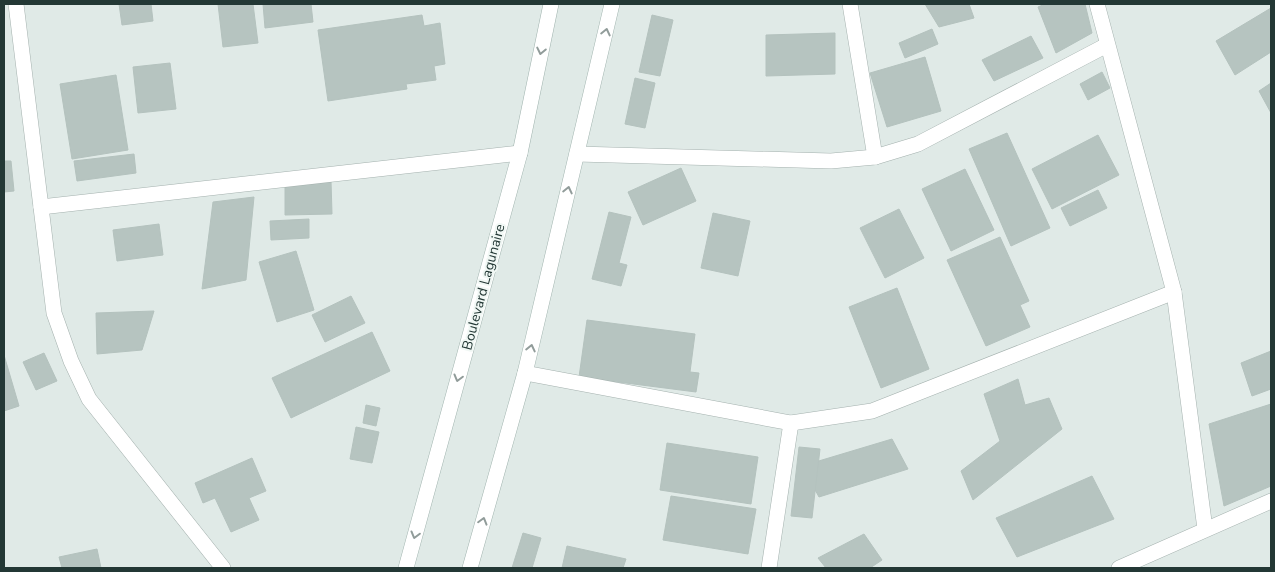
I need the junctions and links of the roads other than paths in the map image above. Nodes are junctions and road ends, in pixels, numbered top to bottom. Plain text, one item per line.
1 (16, 4) edge
2 (551, 4) edge
3 (612, 4) edge
4 (850, 4) edge
5 (1097, 4) edge
6 (1107, 45) junction
7 (520, 153) junction
8 (577, 154) junction
9 (875, 157) junction
10 (41, 207) junction
11 (1174, 292) junction
12 (525, 373) junction
13 (791, 423) junction
14 (1271, 501) edge
15 (1205, 529) junction
16 (224, 568) edge
17 (406, 568) edge
18 (470, 568) edge
19 (770, 568) edge
20 (1119, 568) edge

1 - 10 street
2 -> 7 street, Boulevard Lagunaire
8 -> 3 street
4 - 9 street
5 - 6 street
6 - 9 street
6 - 11 street
7 - 10 street
7 -> 17 street, Boulevard Lagunaire
8 - 9 street
12 -> 8 street
10 - 16 street
11 - 13 street
11 - 15 street
12 - 13 street
18 -> 12 street
13 - 19 street
14 - 15 street
15 - 20 street

